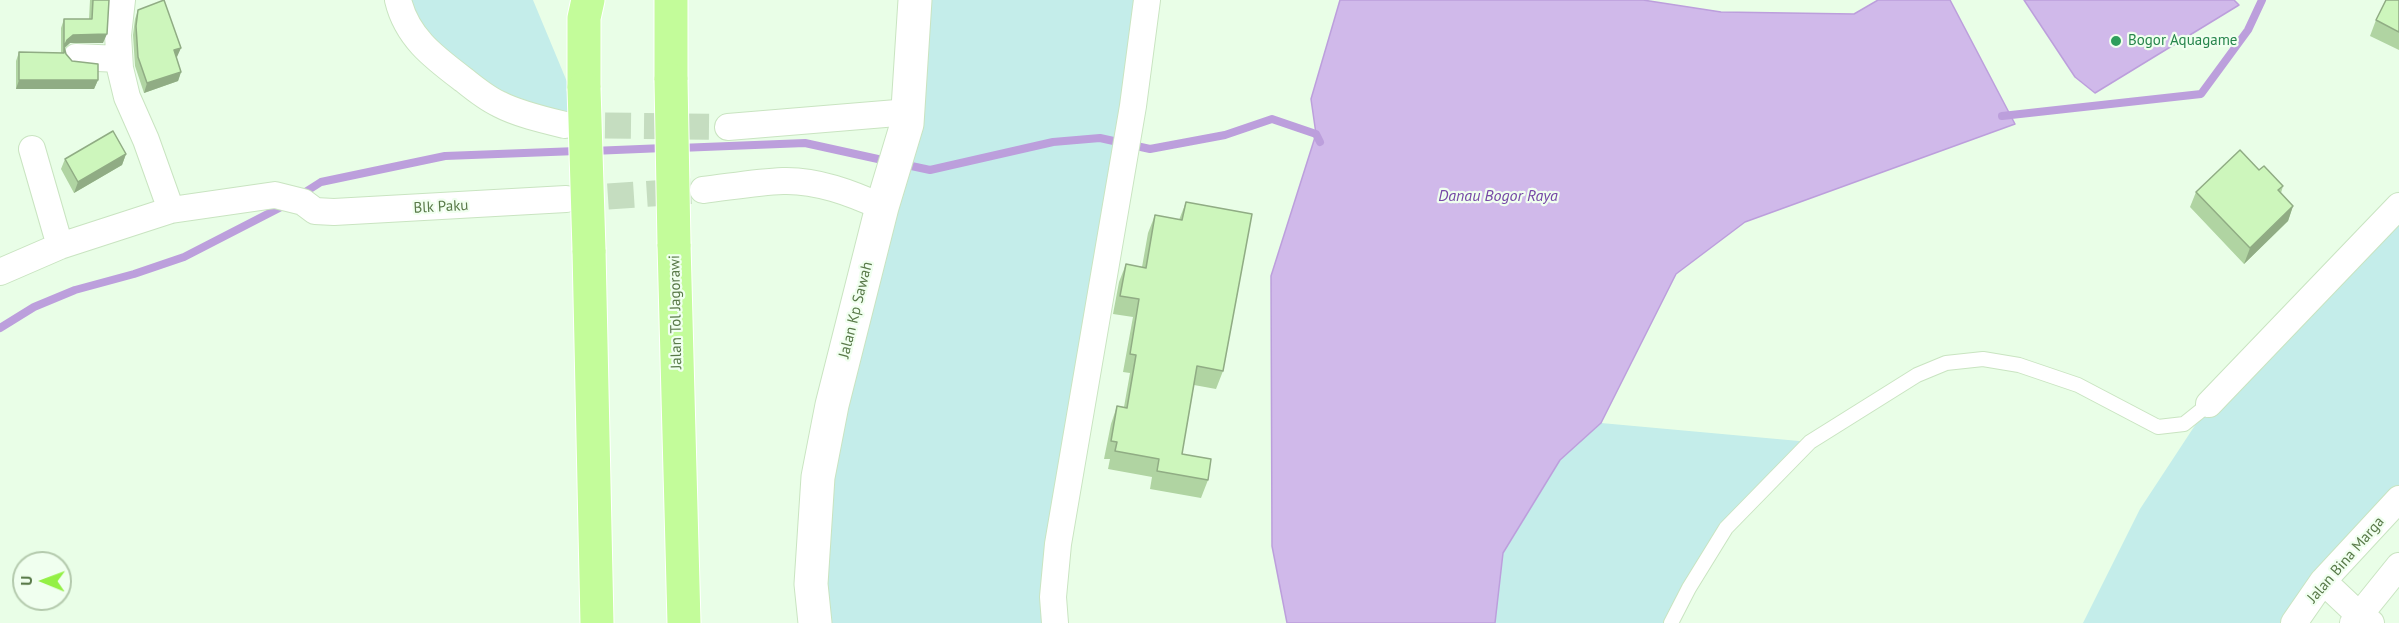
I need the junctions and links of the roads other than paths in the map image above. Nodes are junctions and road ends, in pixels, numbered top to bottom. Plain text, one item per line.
1 (122, 0) edge
2 (398, 0) edge
3 (671, 0) edge
4 (915, 0) edge
5 (1147, 0) edge
6 (584, 6) edge
7 (76, 57) dead end
8 (119, 59) junction
9 (908, 118) junction
10 (566, 125) tunnel mouth
11 (728, 128) tunnel mouth
12 (33, 149) dead end
13 (703, 190) tunnel mouth
14 (885, 199) junction
15 (566, 200) tunnel mouth
16 (2399, 206) edge
17 (171, 210) junction
18 (60, 246) junction
19 (0, 273) edge
20 (2209, 404) joint
21 (2399, 500) edge
22 (2399, 566) edge
23 (2323, 581) junction
24 (2361, 620) edge
25 (597, 623) edge
26 (684, 623) edge
27 (814, 623) edge
28 (1055, 623) edge
29 (1671, 623) edge
30 (2294, 623) edge

1 - 8 street
2 - 10 street
3 - 26 highway, Jalan Tol Jagorawi, bridge
4 - 9 street, Jalan Kp Sawah
5 - 28 street
6 - 25 highway, bridge
7 - 8 street
8 - 17 street
9 - 11 street
9 - 14 street, Jalan Kp Sawah
12 - 18 street
13 - 14 street
14 - 27 street, Jalan Kp Sawah
15 - 17 street, Blk Paku
16 - 20 street
17 - 18 street
18 - 19 street
20 - 29 lane
21 - 23 street, Jalan Bina Marga
22 - 24 street
23 - 24 street
23 - 30 street, Jalan Bina Marga

